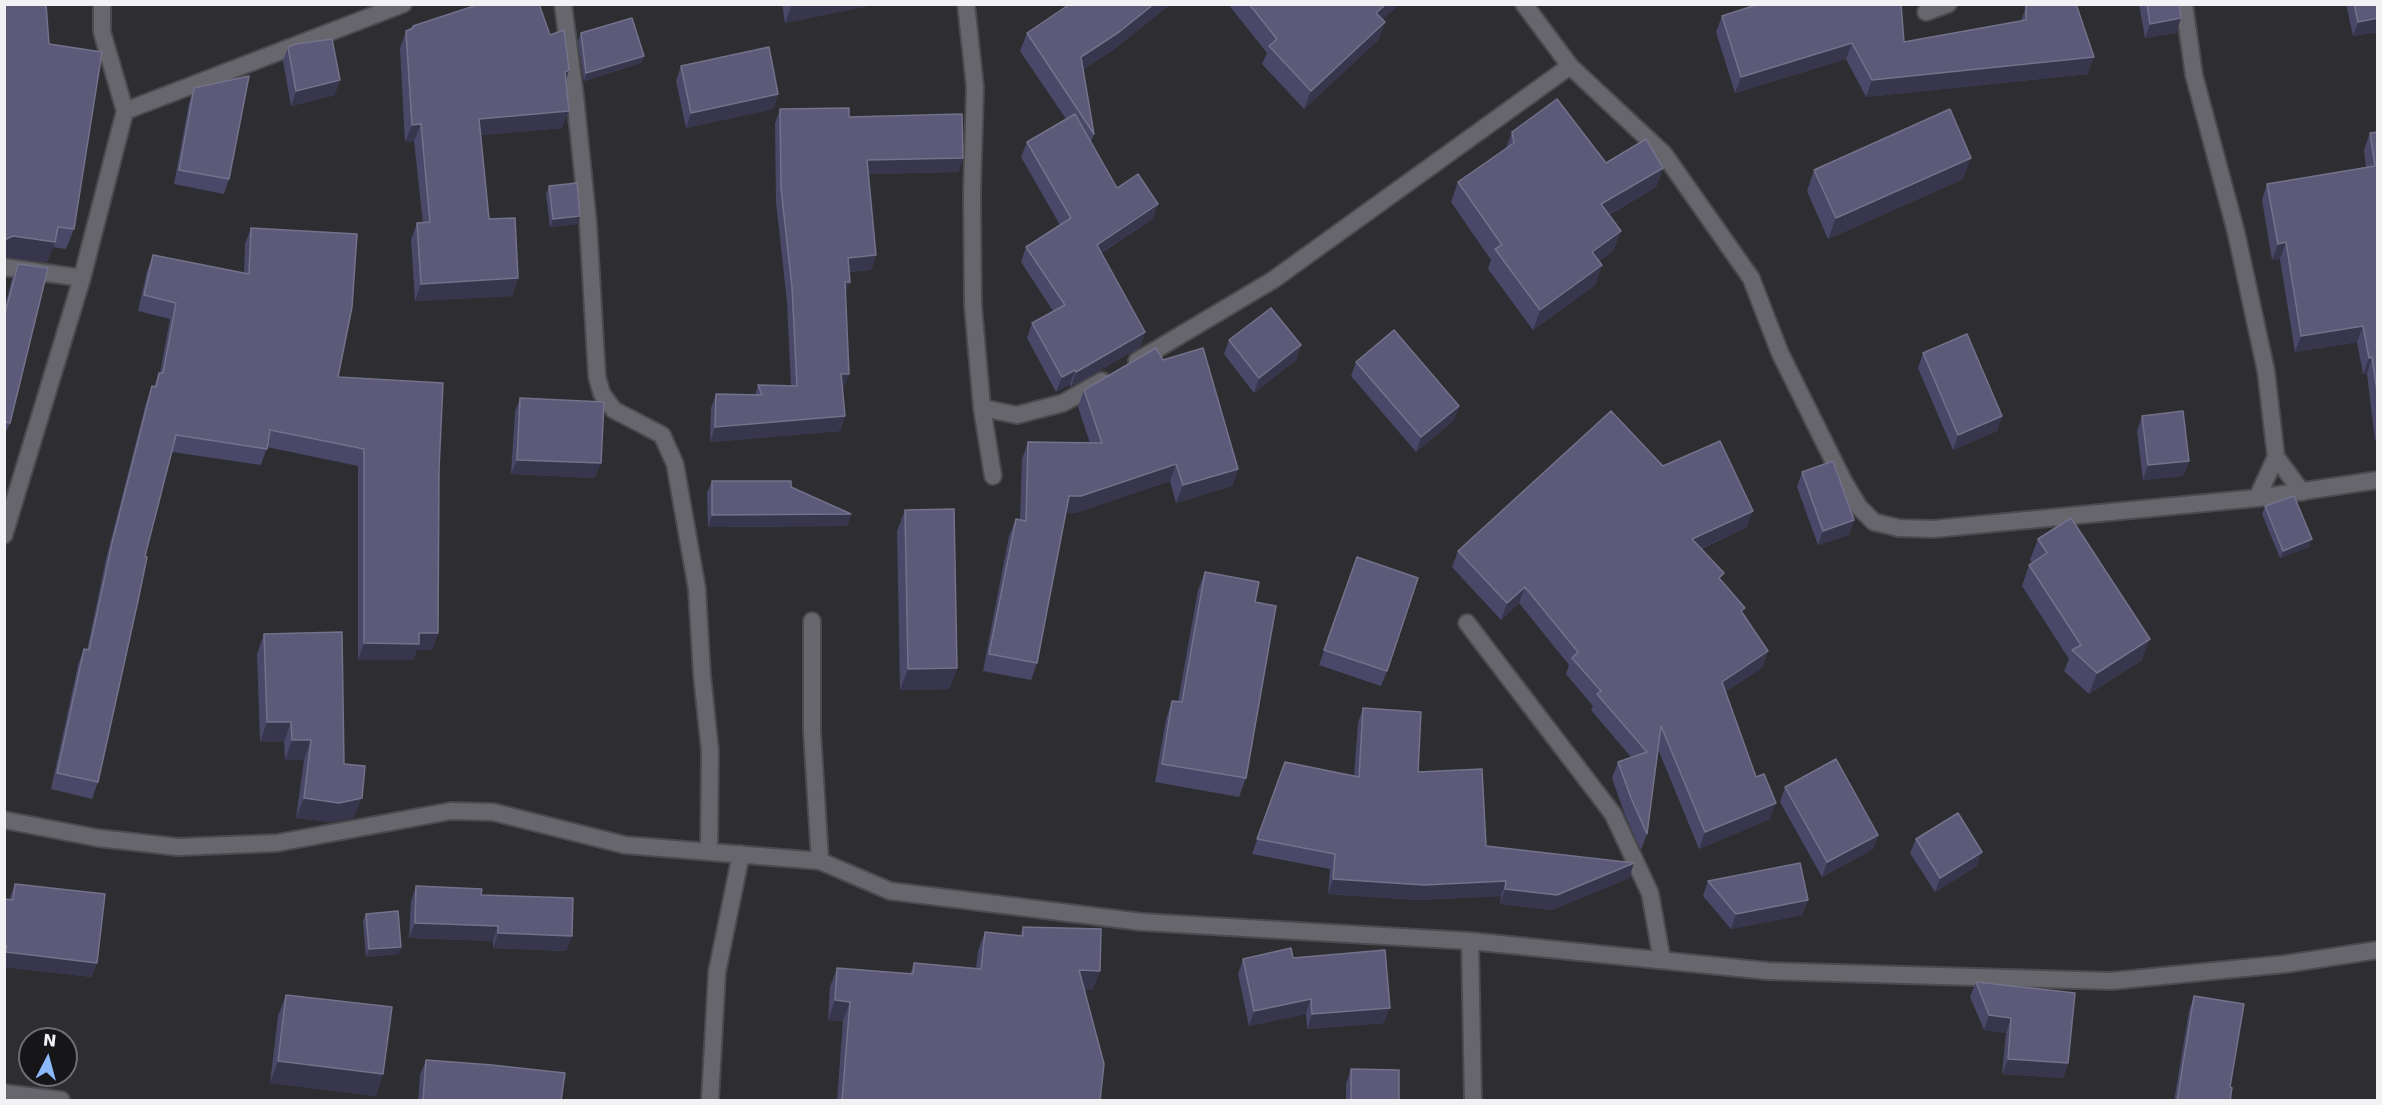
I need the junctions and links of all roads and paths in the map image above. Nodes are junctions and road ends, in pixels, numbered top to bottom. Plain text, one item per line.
1 (102, 4) edge
2 (403, 4) edge
3 (563, 4) edge
4 (966, 4) edge
5 (1524, 4) edge
6 (1947, 4) edge
7 (2184, 4) edge
8 (1926, 12) dead end
9 (1570, 66) junction
10 (125, 111) junction
11 (4, 267) edge
12 (82, 278) junction
13 (982, 408) junction
14 (2276, 457) junction
15 (993, 476) dead end
16 (2378, 480) edge
17 (2302, 492) junction
18 (2257, 498) junction
19 (4, 535) edge
20 (812, 621) dead end
21 (1467, 623) dead end
22 (4, 820) edge
23 (709, 852) junction
24 (741, 854) junction
25 (820, 861) junction
26 (1470, 941) junction
27 (2378, 950) edge
28 (1662, 960) junction
29 (4, 1093) edge
30 (61, 1101) edge
31 (710, 1101) edge
32 (1473, 1101) edge

1 - 10 street
2 - 10 street
3 - 23 street
4 - 13 street
5 - 9 street
6 - 8 street
7 - 14 street
9 - 13 street
9 - 18 street
10 - 12 street
11 - 12 street
12 - 19 street
13 - 15 street
14 - 17 street
14 - 18 street
16 - 17 street
17 - 18 street
20 - 25 street
21 - 28 street
22 - 23 street
23 - 24 street
24 - 25 street
24 - 31 street
25 - 26 street
26 - 28 street
26 - 32 street
27 - 28 street
29 - 30 street

